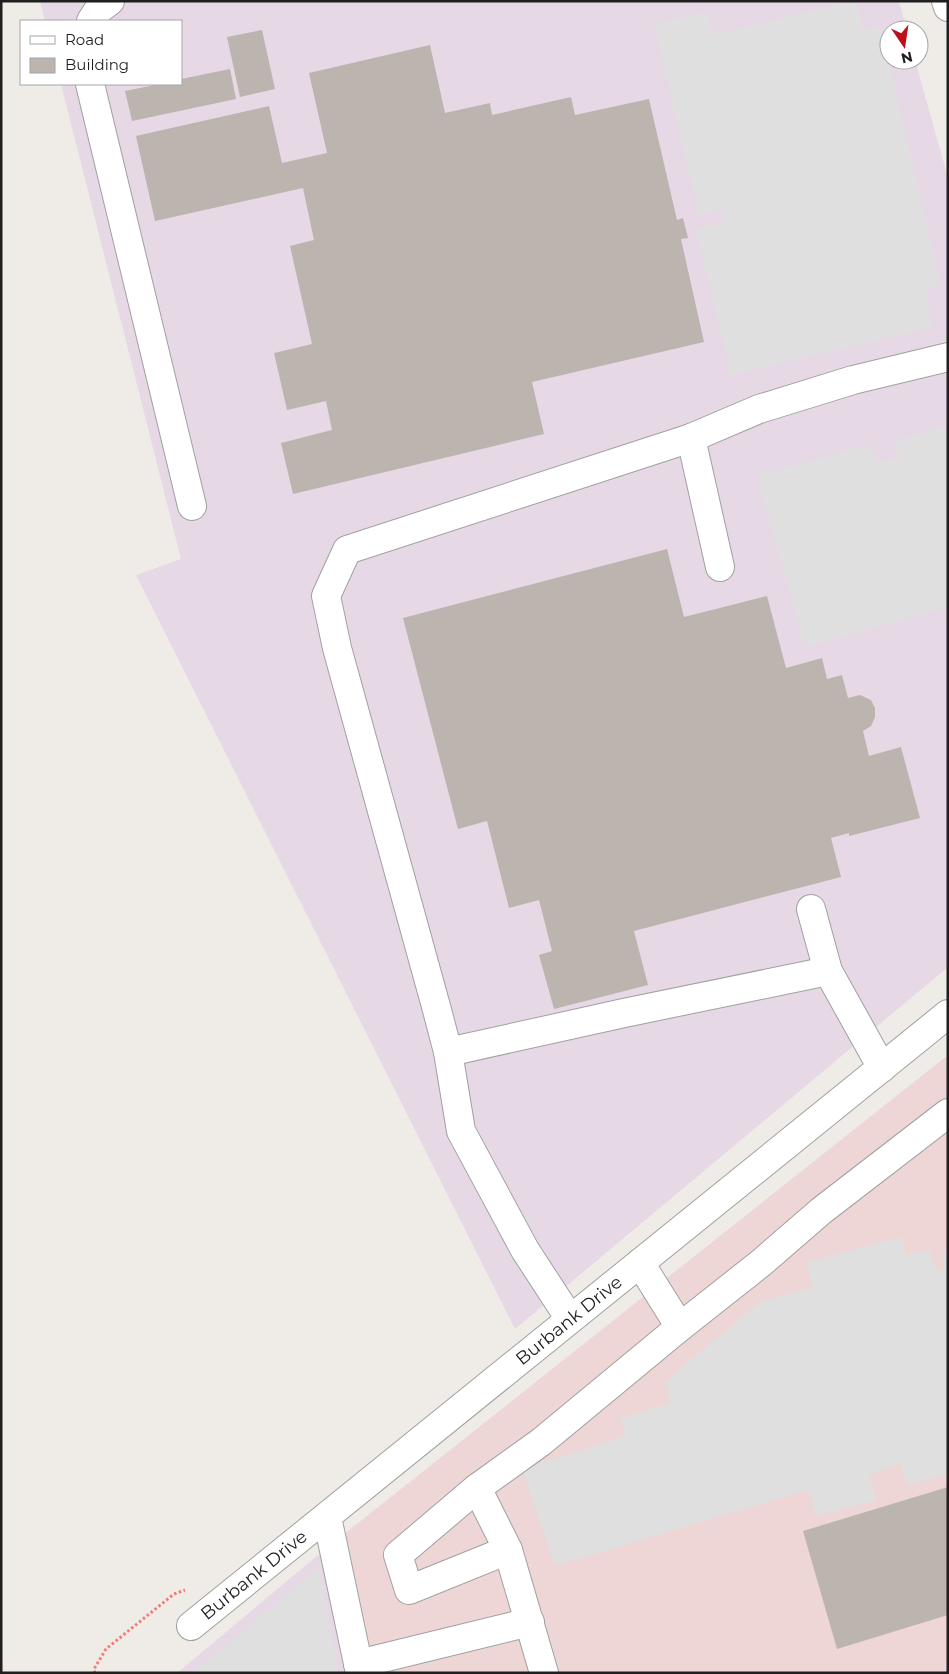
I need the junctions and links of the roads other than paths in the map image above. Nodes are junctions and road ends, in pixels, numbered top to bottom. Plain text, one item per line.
1 (110, 1) edge
2 (946, 1) edge
3 (948, 7) edge
4 (92, 20) edge
5 (90, 85) edge
6 (948, 357) edge
7 (691, 438) junction
8 (192, 506) dead end
9 (720, 567) dead end
10 (811, 909) dead end
11 (828, 971) junction
12 (948, 1014) edge
13 (448, 1052) junction
14 (882, 1068) junction
15 (948, 1113) edge
16 (640, 1263) junction
17 (570, 1319) junction
18 (680, 1327) junction
19 (477, 1488) junction
20 (327, 1517) junction
21 (508, 1550) junction
22 (530, 1622) junction
23 (191, 1626) dead end
24 (359, 1669) edge
25 (544, 1673) edge

1 - 4 street
2 - 3 street
5 - 8 street
6 - 7 street
7 - 9 street
7 - 13 street
10 - 11 street
11 - 13 street
11 - 14 street
12 - 14 street, Burbank Drive
13 - 17 street
14 - 16 street, Burbank Drive
15 - 18 street
16 - 17 street, Burbank Drive
16 - 18 street
17 - 20 street, Burbank Drive
18 - 19 street
19 - 21 street
19 - 21 street
20 - 23 street, Burbank Drive
20 - 24 street
21 - 22 street
22 - 24 street
22 - 25 street

